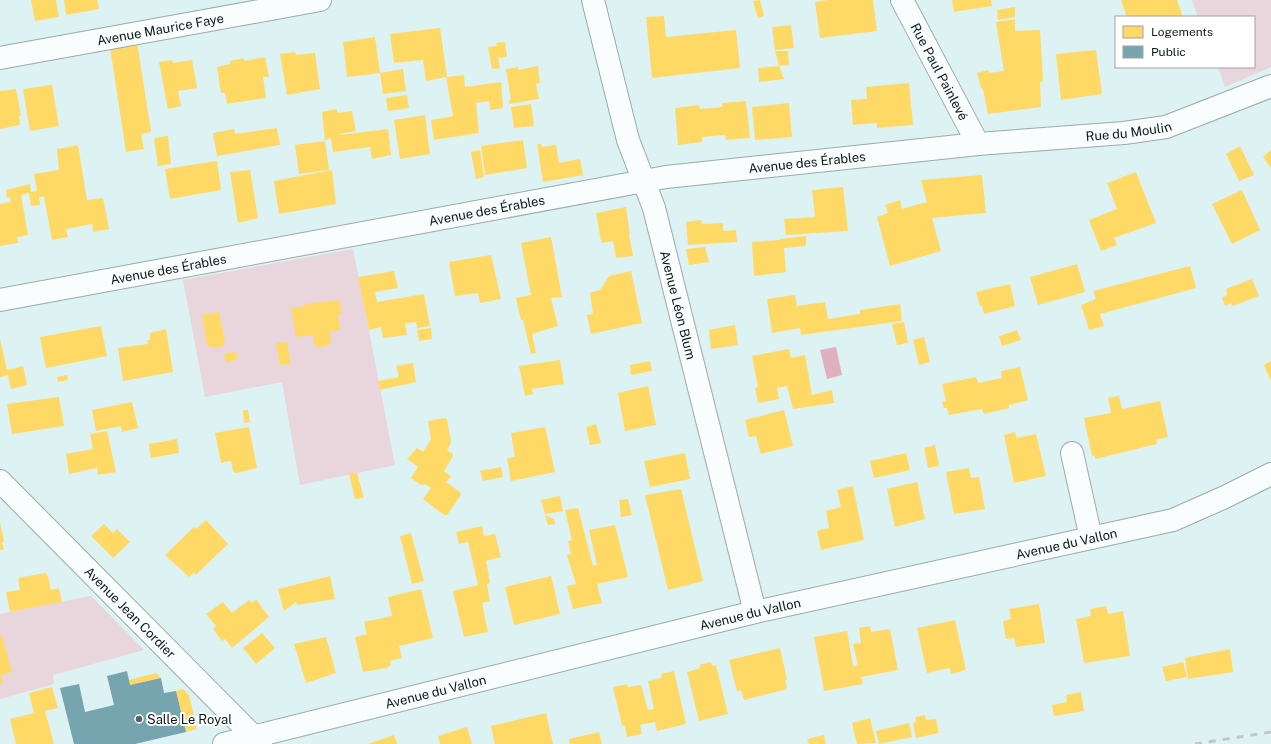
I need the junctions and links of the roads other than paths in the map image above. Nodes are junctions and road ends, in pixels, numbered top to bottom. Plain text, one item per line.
1 (320, 0) edge
2 (593, 0) edge
3 (902, 0) edge
4 (0, 58) edge
5 (1271, 86) edge
6 (978, 144) junction
7 (643, 181) junction
8 (0, 300) edge
9 (1072, 453) dead end
10 (1271, 474) edge
11 (0, 481) edge
12 (1091, 538) junction
13 (755, 612) junction
14 (258, 741) edge
15 (224, 744) edge

1 - 4 street, Avenue Maurice Faye
2 - 7 street, Avenue Léon Blum
3 - 6 street, Rue Paul Painlevé
5 - 6 street, Rue du Moulin
6 - 7 street, Avenue des Érables
7 - 8 street, Avenue des Érables
7 - 13 street, Avenue Léon Blum
9 - 12 street
10 - 12 street, Avenue du Vallon
11 - 14 street, Avenue Jean Cordier
12 - 13 street, Avenue du Vallon
13 - 14 street, Avenue du Vallon
14 - 15 street, Avenue du Vallon

